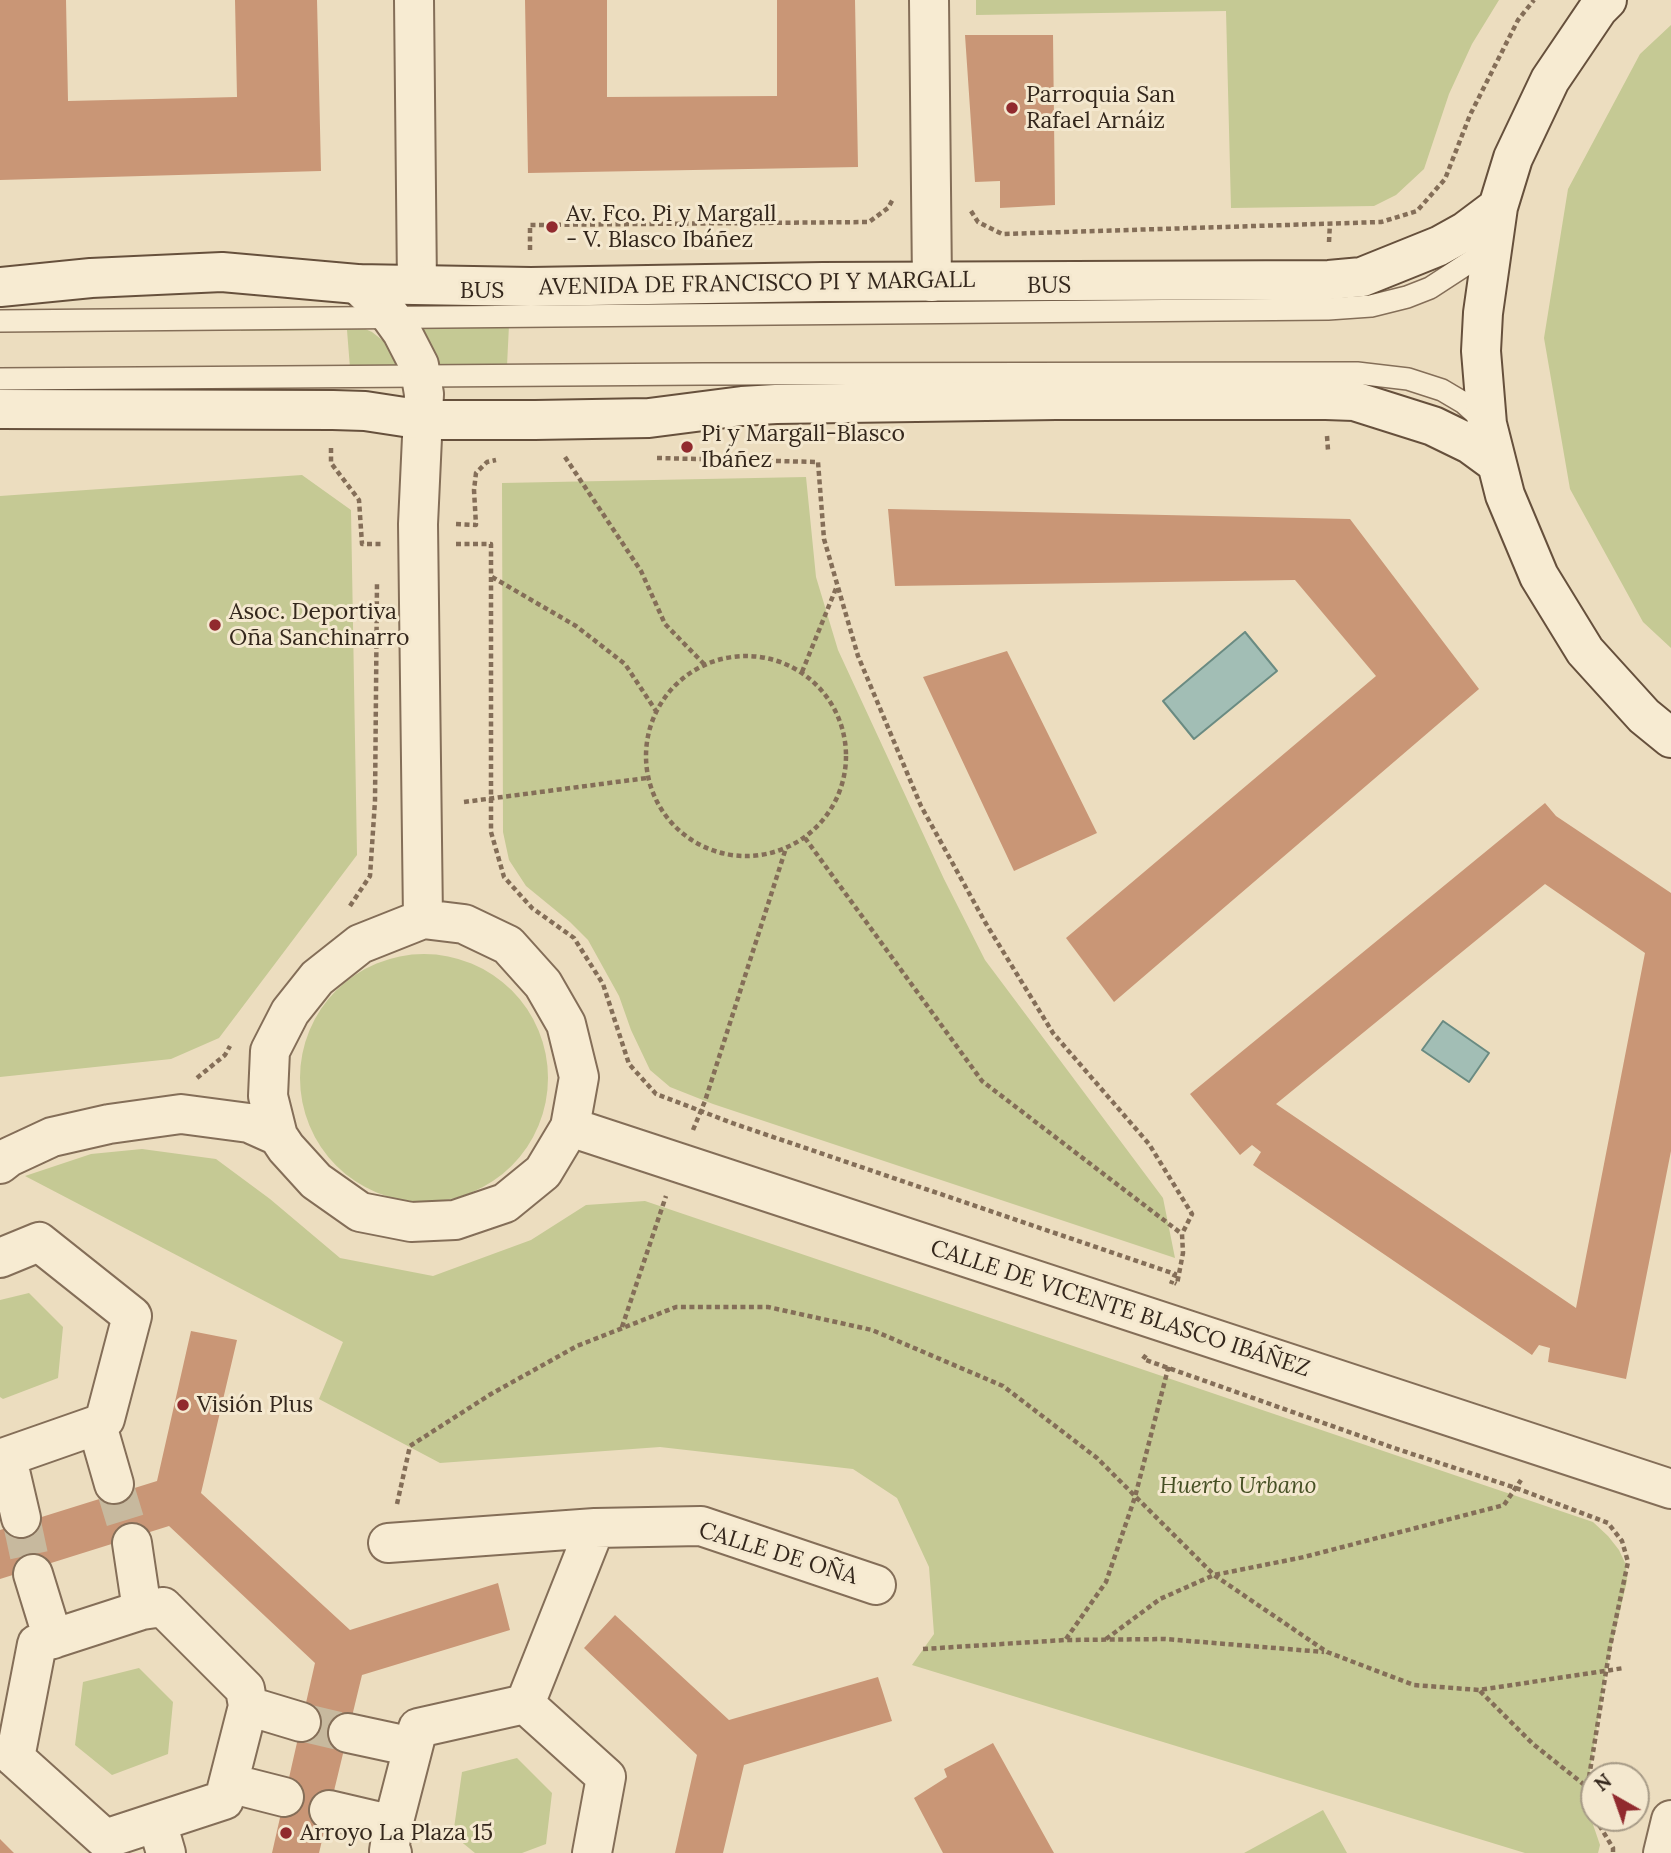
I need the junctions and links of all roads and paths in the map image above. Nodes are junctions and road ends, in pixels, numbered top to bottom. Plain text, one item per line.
1 (414, 0) edge
2 (929, 0) edge
3 (1534, 0) edge
4 (1606, 0) edge
5 (898, 189) dead end
6 (966, 204) dead end
7 (812, 223) dead end
8 (1495, 224) junction
9 (932, 282) junction
10 (357, 284) junction
11 (417, 285) junction
12 (0, 287) edge
13 (392, 318) junction
14 (0, 321) edge
15 (422, 377) junction
16 (0, 379) edge
17 (0, 410) edge
18 (424, 419) junction
19 (1487, 424) junction
20 (331, 440) dead end
21 (554, 456) dead end
22 (565, 456) junction
23 (578, 456) dead end
24 (645, 458) dead end
25 (1496, 463) junction
26 (378, 534) dead end
27 (378, 544) junction
28 (388, 544) dead end
29 (449, 544) dead end
30 (378, 557) dead end
31 (377, 571) dead end
32 (491, 577) junction
33 (837, 586) junction
34 (704, 664) junction
35 (802, 672) junction
36 (656, 711) junction
37 (1671, 738) edge
38 (648, 778) junction
39 (491, 800) junction
40 (464, 802) dead end
41 (804, 838) junction
42 (786, 848) junction
43 (346, 912) dead end
44 (423, 919) junction
45 (231, 1045) dead end
46 (195, 1079) dead end
47 (701, 1111) junction
48 (570, 1127) junction
49 (690, 1134) dead end
50 (278, 1136) junction
51 (0, 1164) edge
52 (666, 1194) dead end
53 (1182, 1234) junction
54 (0, 1258) edge
55 (1163, 1279) dead end
56 (1172, 1282) junction
57 (1169, 1290) dead end
58 (621, 1328) junction
59 (1148, 1351) dead end
60 (1170, 1359) dead end
61 (1169, 1368) junction
62 (97, 1425) junction
63 (4, 1458) edge
64 (1521, 1480) dead end
65 (114, 1484) tunnel mouth
66 (1516, 1488) junction
67 (1671, 1489) edge
68 (1135, 1497) junction
69 (21, 1518) tunnel mouth
70 (595, 1528) junction
71 (132, 1543) tunnel mouth
72 (388, 1543) joint
73 (33, 1574) tunnel mouth
74 (1214, 1575) junction
75 (876, 1585) dead end
76 (142, 1610) junction
77 (53, 1639) junction
78 (1106, 1639) junction
79 (1065, 1640) junction
80 (923, 1649) dead end
81 (1327, 1653) junction
82 (1624, 1668) dead end
83 (1606, 1670) junction
84 (1479, 1690) junction
85 (525, 1703) junction
86 (248, 1706) junction
87 (301, 1722) tunnel mouth
88 (348, 1733) tunnel mouth
89 (413, 1747) junction
90 (1591, 1762) edge
91 (1580, 1782) edge
92 (229, 1783) junction
93 (284, 1797) dead end
94 (329, 1810) dead end
95 (1671, 1820) edge
96 (1603, 1832) edge
97 (162, 1838) edge
98 (393, 1839) edge
99 (592, 1853) edge
100 (1614, 1853) edge
101 (1663, 1853) edge

1 - 11 street
2 - 9 street
3 - 6 path
4 - 8 street
5 - 7 path
8 - 9 street, AVENIDA DE FRANCISCO PI Y MARGALL
8 - 13 lane, BUS
8 - 19 street
9 - 11 street, AVENIDA DE FRANCISCO PI Y MARGALL
10 - 11 street, AVENIDA DE FRANCISCO PI Y MARGALL
10 - 12 street, AVENIDA DE FRANCISCO PI Y MARGALL
10 - 13 street
13 - 14 lane, BUS
13 - 15 street
15 - 16 lane
15 - 18 street
15 - 19 lane
17 - 18 street
18 - 25 street
18 - 44 street
19 - 25 street
20 - 27 path
21 - 22 path
22 - 23 path
22 - 34 path
24 - 33 path
25 - 37 street
26 - 27 path
27 - 28 path
27 - 30 path
29 - 32 path
31 - 43 path
32 - 36 path
32 - 39 path
33 - 35 path
33 - 53 path
34 - 35 path
34 - 36 path
35 - 41 path
36 - 38 path
38 - 39 path
38 - 42 path
39 - 40 path
39 - 47 path
41 - 42 path
41 - 53 path
42 - 47 path
44 - 48 street
44 - 50 street
45 - 46 path
47 - 49 path
47 - 56 path
48 - 50 street
48 - 67 street, CALLE DE VICENTE BLASCO IBÁÑEZ
50 - 51 street
52 - 58 path
53 - 56 path
54 - 62 street
55 - 56 path
56 - 57 path
58 - 68 path
58 - 72 path
59 - 61 path
60 - 61 path
61 - 66 path
61 - 68 path
62 - 63 street
62 - 65 street
63 - 69 street
64 - 66 path
66 - 74 path
66 - 83 path
68 - 74 path
68 - 79 path
70 - 72 street, CALLE DE OÑA
70 - 75 street, CALLE DE OÑA
70 - 85 street
71 - 76 street
73 - 77 street
74 - 78 path
74 - 81 path
76 - 77 street
76 - 86 street
77 - 97 street
78 - 79 path
78 - 81 path
79 - 80 path
81 - 84 path
82 - 83 path
83 - 84 path
83 - 90 path
84 - 91 path
85 - 89 street
85 - 99 street
86 - 87 street
86 - 92 street
88 - 89 street
89 - 98 street
92 - 93 street
92 - 97 street
94 - 98 street
95 - 101 street
96 - 100 path

